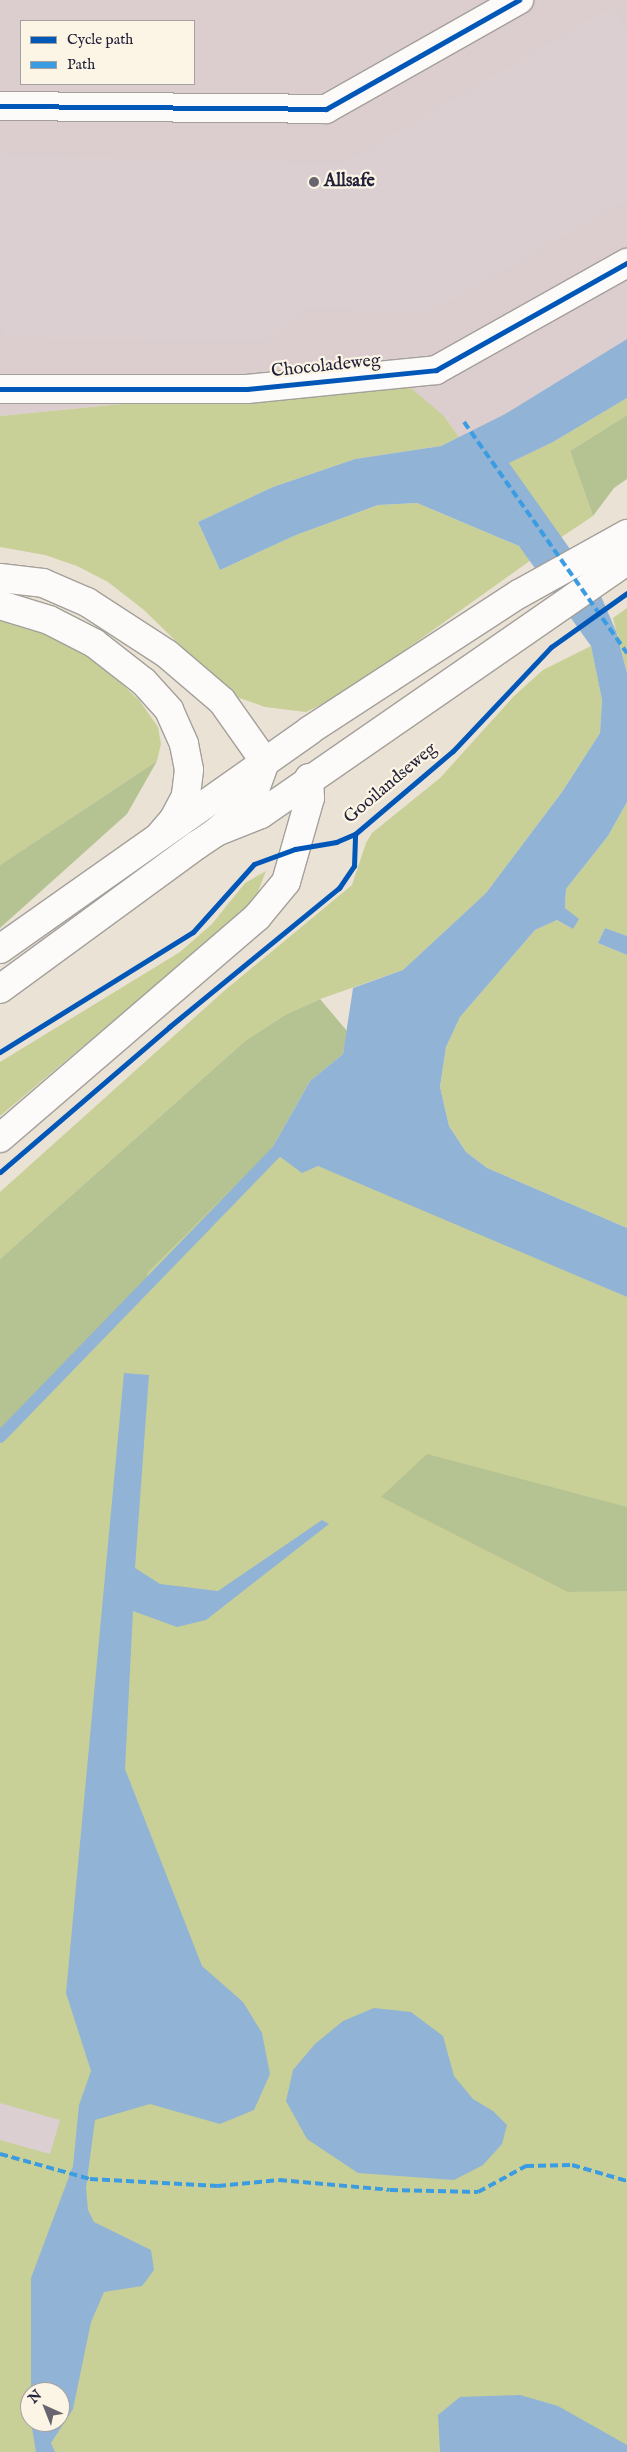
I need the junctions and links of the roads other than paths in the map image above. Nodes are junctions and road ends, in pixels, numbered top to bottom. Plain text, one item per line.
1 (519, 0) edge
2 (0, 106) edge
3 (627, 263) edge
4 (0, 389) edge
5 (624, 550) edge
6 (0, 578) edge
7 (0, 605) edge
8 (265, 762) junction
9 (309, 778) junction
10 (216, 832) junction
11 (156, 838) junction
12 (0, 949) edge
13 (0, 989) edge
14 (0, 1138) edge

1 - 2 street
3 - 4 street, Chocoladeweg
5 - 8 street
5 - 9 street
6 - 8 street
7 - 11 street
8 - 10 street
8 - 11 street
9 - 10 street
9 - 14 street
10 - 13 street
11 - 12 street

